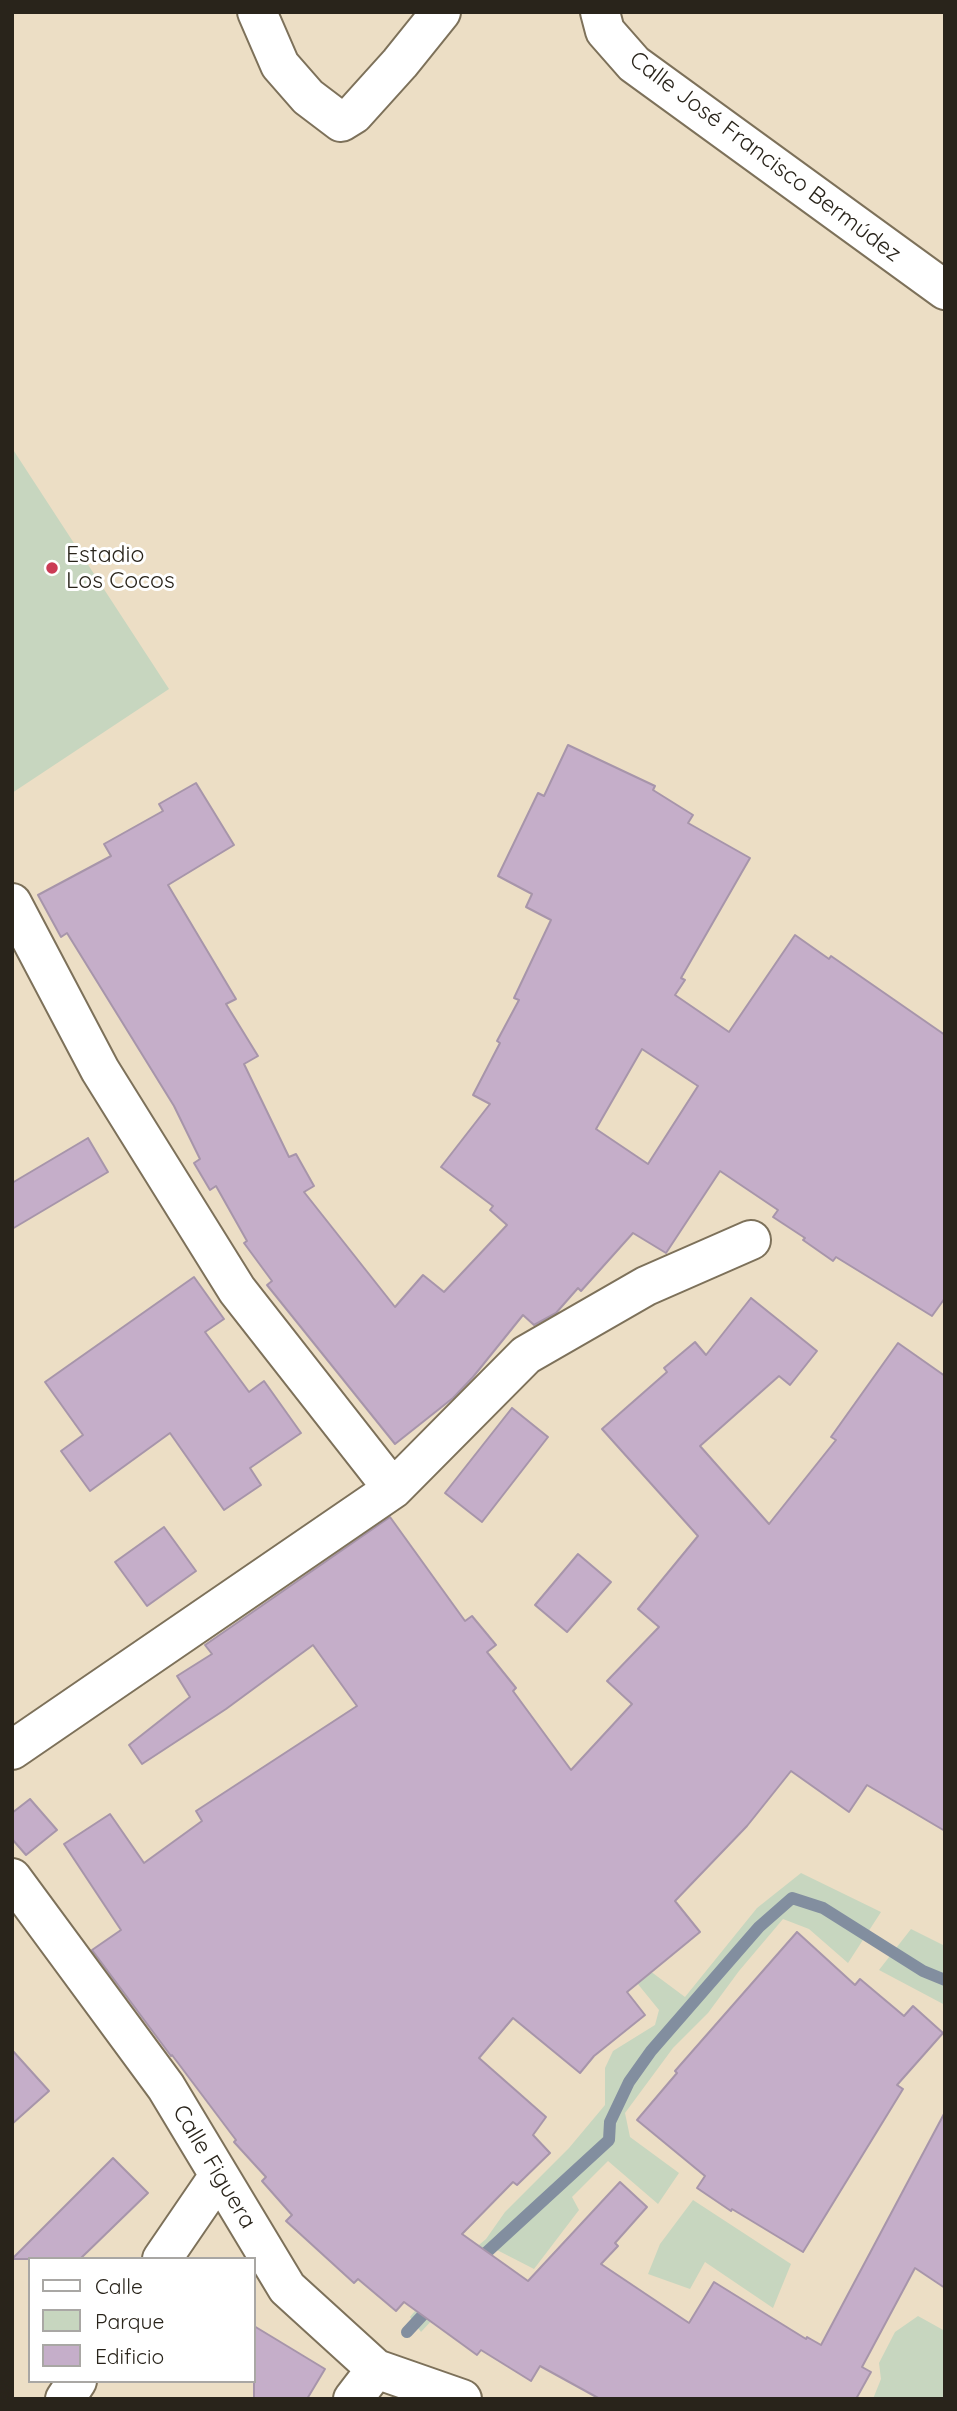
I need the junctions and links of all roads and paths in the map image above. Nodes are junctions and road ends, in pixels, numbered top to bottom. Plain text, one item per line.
1 (257, 12) edge
2 (440, 12) edge
3 (600, 12) edge
4 (945, 290) edge
5 (12, 903) edge
6 (751, 1240) dead end
7 (393, 1489) junction
8 (12, 1749) edge
9 (12, 1878) edge
10 (218, 2177) junction
11 (163, 2257) edge
12 (76, 2383) edge
13 (365, 2384) edge
14 (65, 2399) edge
15 (462, 2399) edge

1 - 2 street
3 - 4 street, Calle José Francisco Bermúdez
5 - 7 street
6 - 7 street
7 - 8 street
9 - 10 street, Calle Figuera
10 - 11 street
10 - 13 street, Calle Figuera
12 - 14 street
13 - 15 street, Calle Figuera

